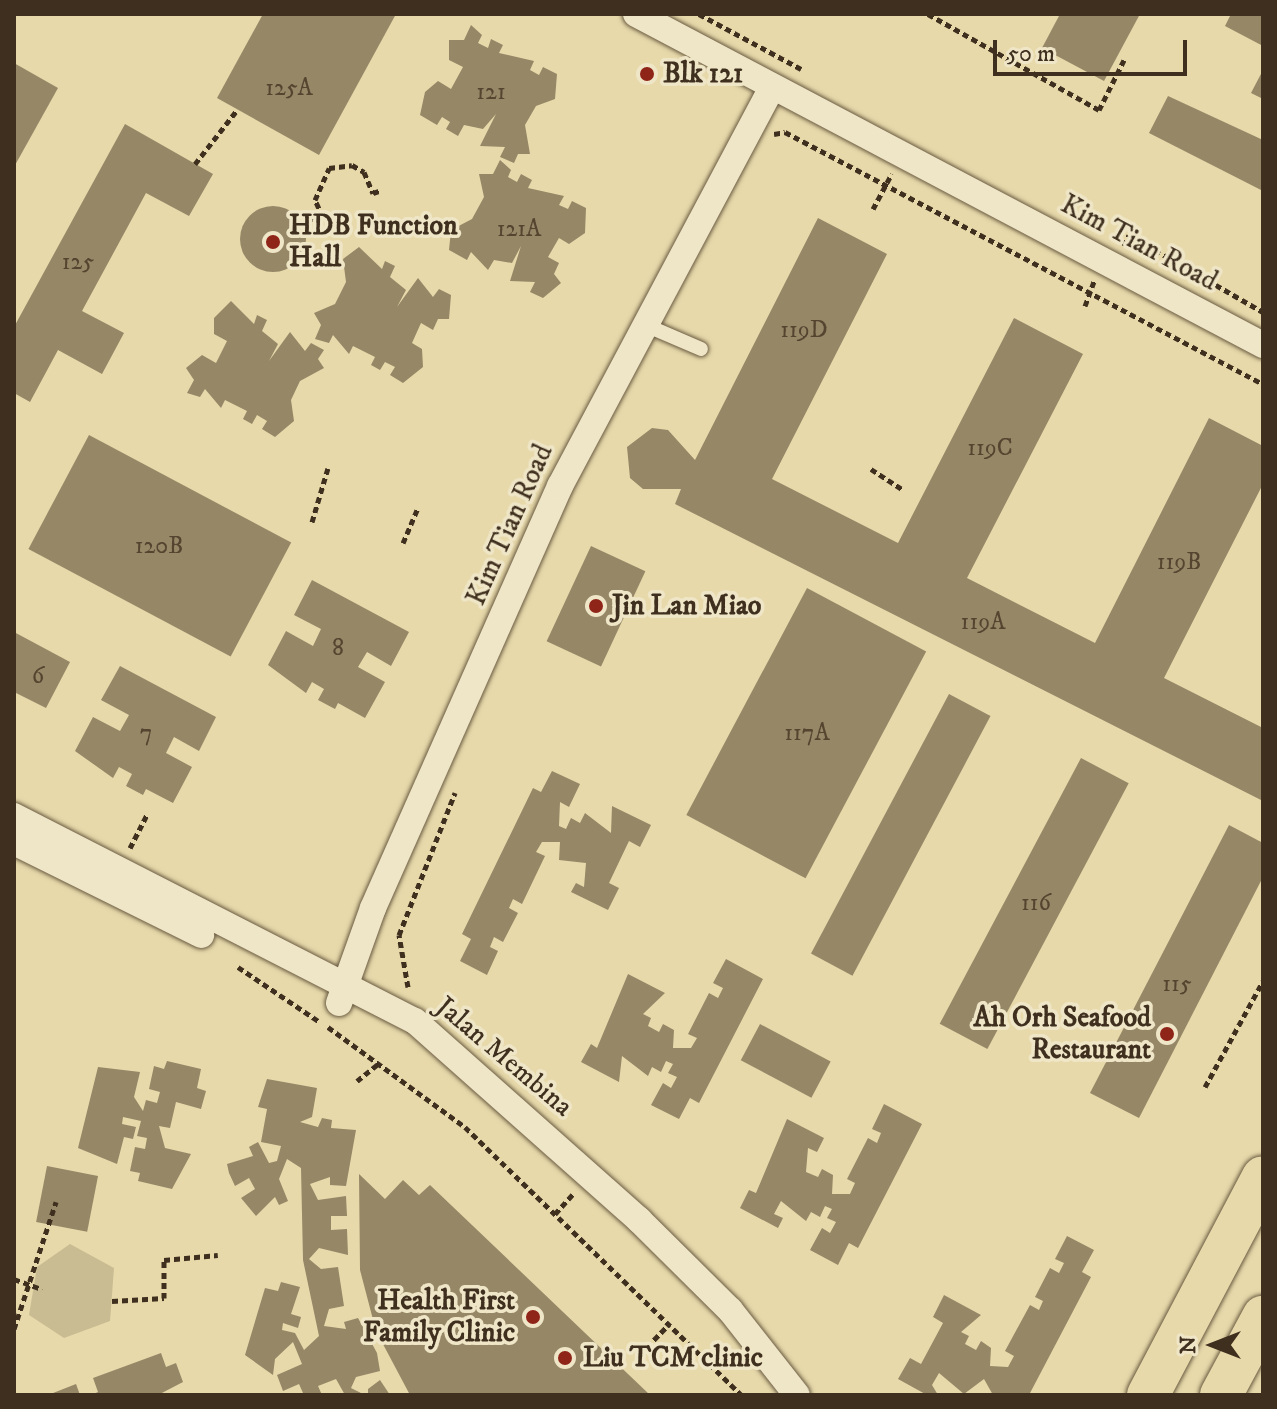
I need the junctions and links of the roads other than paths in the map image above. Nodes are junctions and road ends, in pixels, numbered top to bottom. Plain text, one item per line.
1 (636, 14) edge
2 (772, 88) junction
3 (643, 324) junction
4 (1263, 345) edge
5 (701, 349) dead end
6 (14, 816) edge
7 (30, 842) edge
8 (342, 995) junction
9 (1263, 1177) edge
10 (634, 1226) junction
11 (1263, 1317) edge
12 (779, 1395) edge
13 (797, 1395) edge
14 (1148, 1395) edge
15 (1221, 1395) edge

1 - 2 street, Kim Tian Road
2 - 3 street, Kim Tian Road
2 - 4 street, Kim Tian Road
3 - 5 lane
3 - 8 street, Kim Tian Road
6 - 7 street, Jalan Membina
7 - 8 street, Jalan Membina
8 - 10 street, Jalan Membina
9 - 14 main road
10 - 12 street, Jalan Membina
10 - 13 street, Jalan Membina
11 - 15 main road

